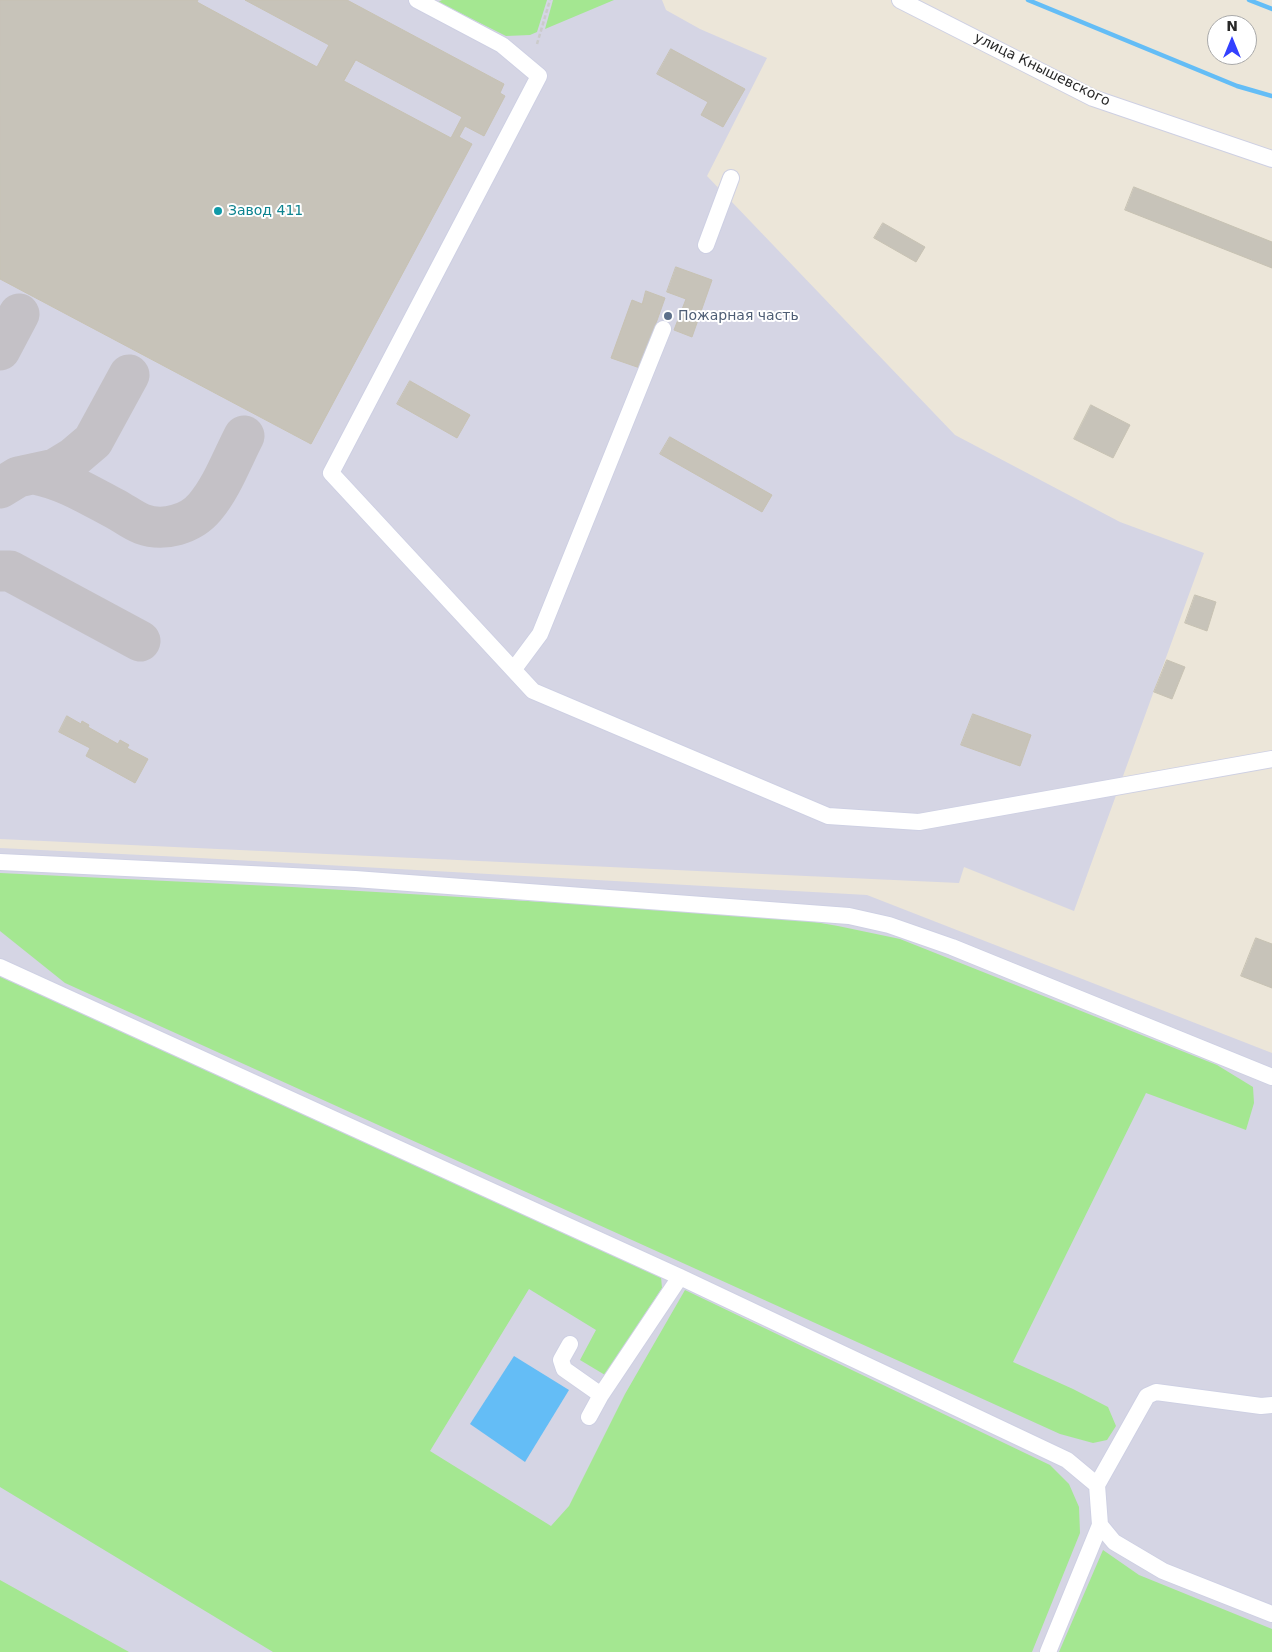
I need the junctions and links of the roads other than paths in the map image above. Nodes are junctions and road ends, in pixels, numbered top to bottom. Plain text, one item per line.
1 (417, 0) edge
2 (900, 0) edge
3 (1272, 159) edge
4 (731, 178) dead end
5 (706, 245) dead end
6 (663, 329) dead end
7 (514, 668) junction
8 (1272, 759) edge
9 (0, 862) edge
10 (0, 967) edge
11 (1272, 1077) edge
12 (680, 1277) junction
13 (570, 1344) dead end
14 (601, 1396) junction
15 (1272, 1406) edge
16 (589, 1417) dead end
17 (1097, 1485) junction
18 (1100, 1525) junction
19 (1272, 1614) edge
20 (1048, 1652) edge

1 - 7 street
2 - 3 street, улица Кнышевского
4 - 5 street
6 - 7 street
7 - 8 street
9 - 11 street
10 - 12 street
12 - 14 street
12 - 17 street
13 - 14 street
14 - 16 street
15 - 17 street
17 - 18 street
18 - 19 street
18 - 20 street

